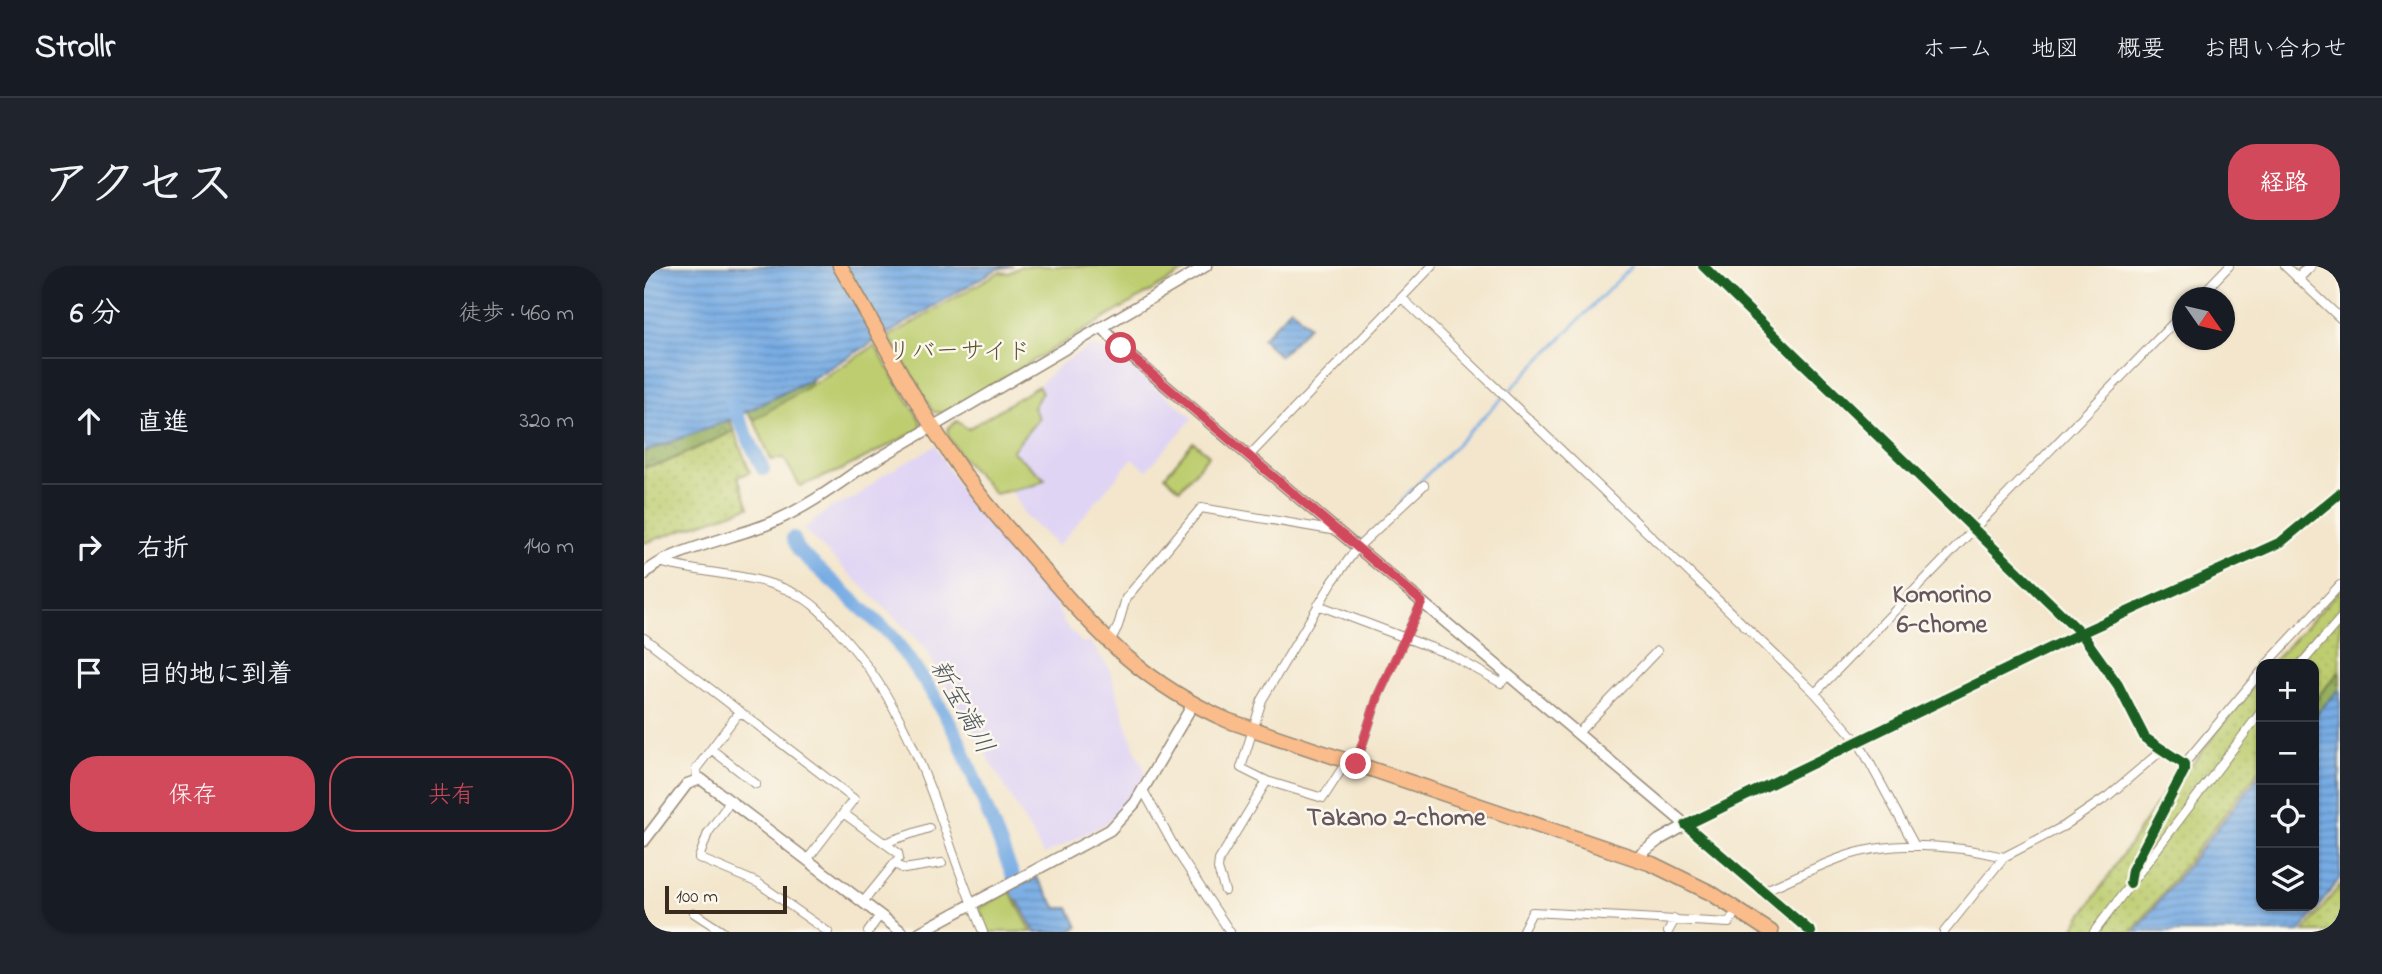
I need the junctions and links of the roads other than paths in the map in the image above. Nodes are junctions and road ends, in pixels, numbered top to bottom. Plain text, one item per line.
1 (840, 266) edge
2 (1206, 266) edge
3 (1432, 266) edge
4 (1703, 266) edge
5 (2228, 266) edge
6 (2285, 266) edge
7 (2310, 266) edge
8 (2298, 278) junction
9 (2208, 287) edge
10 (1402, 298) junction
11 (2340, 318) edge
12 (2172, 324) edge
13 (1102, 327) junction
14 (934, 428) junction
15 (1249, 456) junction
16 (1424, 485) dead end
17 (2340, 494) edge
18 (1973, 528) junction
19 (1337, 531) junction
20 (1357, 548) junction
21 (659, 562) junction
22 (644, 575) edge
23 (2340, 585) edge
24 (1422, 602) junction
25 (1318, 605) junction
26 (2340, 619) edge
27 (2081, 633) junction
28 (1405, 637) junction
29 (644, 638) edge
30 (1109, 644) junction
31 (1657, 651) dead end
32 (2272, 659) edge
33 (2305, 659) edge
34 (1508, 675) junction
35 (2256, 678) edge
36 (1815, 694) junction
37 (1193, 704) junction
38 (740, 711) junction
39 (2256, 719) edge
40 (1253, 730) junction
41 (1577, 734) junction
42 (1859, 743) junction
43 (711, 749) junction
44 (2161, 751) junction
45 (1352, 763) junction
46 (2184, 764) junction
47 (697, 779) junction
48 (1267, 781) junction
49 (756, 783) dead end
50 (1143, 790) junction
51 (731, 800) junction
52 (844, 813) junction
53 (1686, 825) junction
54 (929, 828) dead end
55 (644, 841) edge
56 (884, 843) junction
57 (1915, 846) junction
58 (2004, 857) junction
59 (1636, 858) junction
60 (807, 860) junction
61 (942, 863) dead end
62 (895, 864) junction
63 (2130, 883) junction
64 (1225, 891) dead end
65 (1761, 892) junction
66 (863, 902) junction
67 (971, 905) junction
68 (1737, 909) junction
69 (694, 913) dead end
70 (880, 915) junction
71 (1675, 919) junction
72 (723, 932) edge
73 (828, 932) edge
74 (868, 932) edge
75 (902, 932) edge
76 (919, 932) edge
77 (982, 932) edge
78 (1230, 932) edge
79 (1522, 932) edge
80 (1668, 932) edge
81 (1771, 932) edge
82 (1811, 932) edge
83 (1944, 932) edge
84 (2094, 932) edge

1 - 14 highway
2 - 13 street
3 - 10 street
4 - 18 street
5 - 9 street
6 - 8 street
7 - 8 street
8 - 11 street
10 - 15 street
10 - 36 street
12 - 18 street
13 - 14 street
13 - 15 street
14 - 21 street
14 - 30 highway
15 - 19 street
16 - 20 street
17 - 27 street
18 - 27 street
18 - 36 street
19 - 20 street
19 - 30 street
20 - 24 street
20 - 25 street
21 - 22 street
21 - 67 street
23 - 32 street
24 - 28 street
24 - 34 street
25 - 28 street
25 - 40 street
26 - 33 street
27 - 42 street
27 - 44 street
28 - 34 street
28 - 45 street
29 - 38 street
30 - 37 highway
31 - 41 street
34 - 41 street
35 - 46 street
36 - 42 street
37 - 40 highway
37 - 50 street
38 - 43 street
38 - 52 street
39 - 63 street
40 - 45 highway
40 - 48 street
41 - 53 street
42 - 53 street
42 - 57 street
43 - 47 street
43 - 49 street
44 - 46 street
44 - 58 street
45 - 48 street
45 - 59 highway
46 - 63 street
47 - 51 street
47 - 55 street
48 - 64 street
50 - 67 street
50 - 78 street
51 - 60 street
51 - 73 street
52 - 56 street
52 - 60 street
53 - 59 street
53 - 65 street
54 - 56 street
56 - 62 street
57 - 58 street
57 - 65 street
58 - 83 street
59 - 68 highway
60 - 66 street
61 - 62 street
62 - 66 street
63 - 84 street
65 - 82 street
66 - 70 street
67 - 76 street
67 - 77 street
68 - 71 street
68 - 81 highway
69 - 72 street
70 - 74 street
70 - 75 street
71 - 79 street
71 - 80 street

